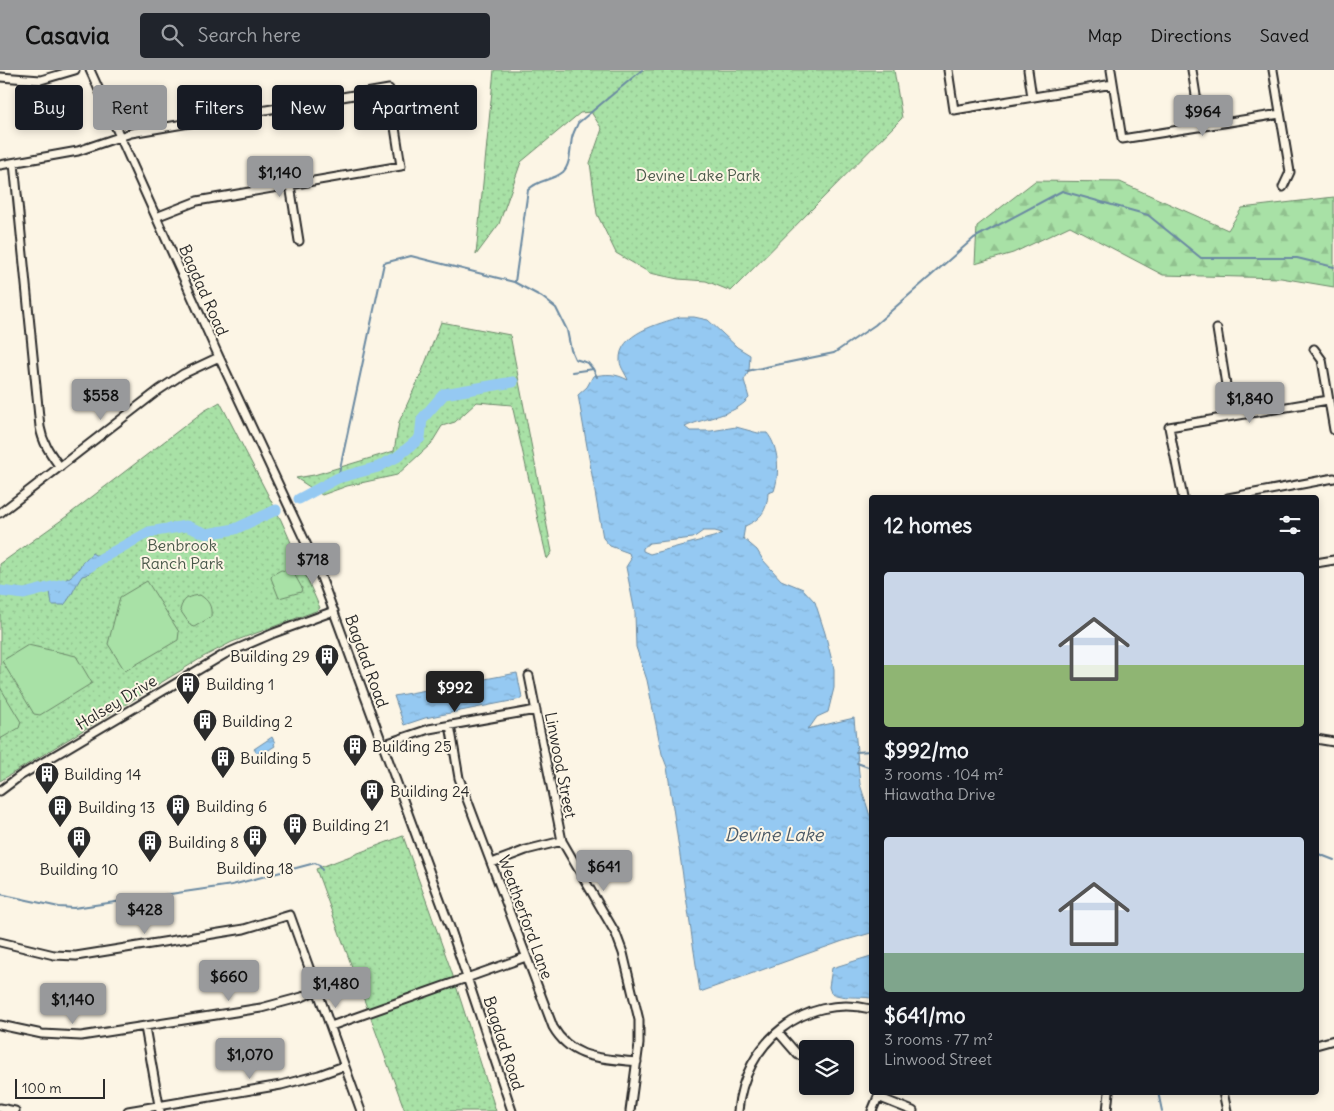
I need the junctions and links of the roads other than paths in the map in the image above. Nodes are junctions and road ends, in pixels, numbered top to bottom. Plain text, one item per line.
1 (75, 70) edge
2 (90, 70) edge
3 (948, 70) edge
4 (1028, 70) edge
5 (1111, 70) edge
6 (1192, 70) edge
7 (1273, 70) edge
8 (0, 77) edge
9 (1113, 84) junction
10 (1032, 97) junction
11 (1280, 114) junction
12 (1201, 126) junction
13 (120, 136) junction
14 (14, 163) junction
15 (0, 165) edge
16 (290, 185) junction
17 (1283, 187) dead end
18 (156, 217) junction
19 (299, 241) dead end
20 (1217, 328) dead end
21 (1314, 349) dead end
22 (219, 357) junction
23 (1328, 400) junction
24 (1231, 416) junction
25 (1334, 430) edge
26 (60, 467) junction
27 (1334, 478) edge
28 (1182, 495) edge
29 (1244, 495) edge
30 (0, 513) edge
31 (1334, 560) edge
32 (1319, 562) edge
33 (334, 611) junction
34 (529, 676) dead end
35 (536, 710) junction
36 (450, 725) junction
37 (1319, 740) edge
38 (1334, 742) edge
39 (382, 745) junction
40 (0, 791) edge
41 (562, 840) junction
42 (492, 863) junction
43 (0, 942) edge
44 (526, 957) junction
45 (468, 977) junction
46 (317, 990) junction
47 (869, 1009) edge
48 (0, 1025) edge
49 (331, 1026) junction
50 (146, 1027) junction
51 (778, 1032) junction
52 (1334, 1040) edge
53 (1319, 1044) edge
54 (798, 1055) dead end
55 (636, 1062) junction
56 (344, 1066) junction
57 (879, 1095) edge
58 (1109, 1095) edge
59 (1224, 1095) edge
60 (0, 1108) edge
61 (160, 1108) edge
62 (15, 1111) edge
63 (128, 1111) edge
64 (361, 1111) edge
65 (512, 1111) edge
66 (630, 1111) edge
67 (738, 1111) edge
68 (872, 1111) edge
69 (913, 1111) edge
70 (1107, 1111) edge
71 (1227, 1111) edge

1 - 8 street
2 - 13 street, Bagdad Road
3 - 10 street
4 - 10 street
5 - 9 street
6 - 12 street
7 - 11 street
9 - 10 street
9 - 12 street
11 - 12 street
11 - 17 street
13 - 14 street
13 - 16 street
13 - 18 street, Bagdad Road
14 - 15 street
14 - 26 street
16 - 18 street
16 - 19 street
18 - 22 street, Bagdad Road
20 - 24 street
21 - 23 street
22 - 26 street
22 - 33 street, Bagdad Road
23 - 24 street
23 - 25 street
24 - 28 street
26 - 30 street
27 - 29 street
31 - 32 street
33 - 39 street, Bagdad Road
33 - 40 street, Halsey Drive
34 - 35 street, Linwood Street
35 - 36 street
35 - 41 street, Linwood Street
36 - 39 street
36 - 42 street, Weatherford Lane
37 - 38 street
39 - 45 street, Bagdad Road
41 - 42 street
41 - 55 street, Linwood Street
42 - 44 street, Weatherford Lane
43 - 46 street
44 - 45 street
44 - 55 street, Weatherford Lane
45 - 49 street
45 - 65 street, Bagdad Road
46 - 49 street
46 - 50 street
47 - 51 street
48 - 50 street
49 - 56 street
50 - 61 street
51 - 54 street
51 - 67 street
52 - 53 street
55 - 66 street, Linwood Street
56 - 61 street
56 - 64 street
57 - 68 street
57 - 69 street
58 - 70 street
59 - 71 street
60 - 62 street
61 - 63 street

